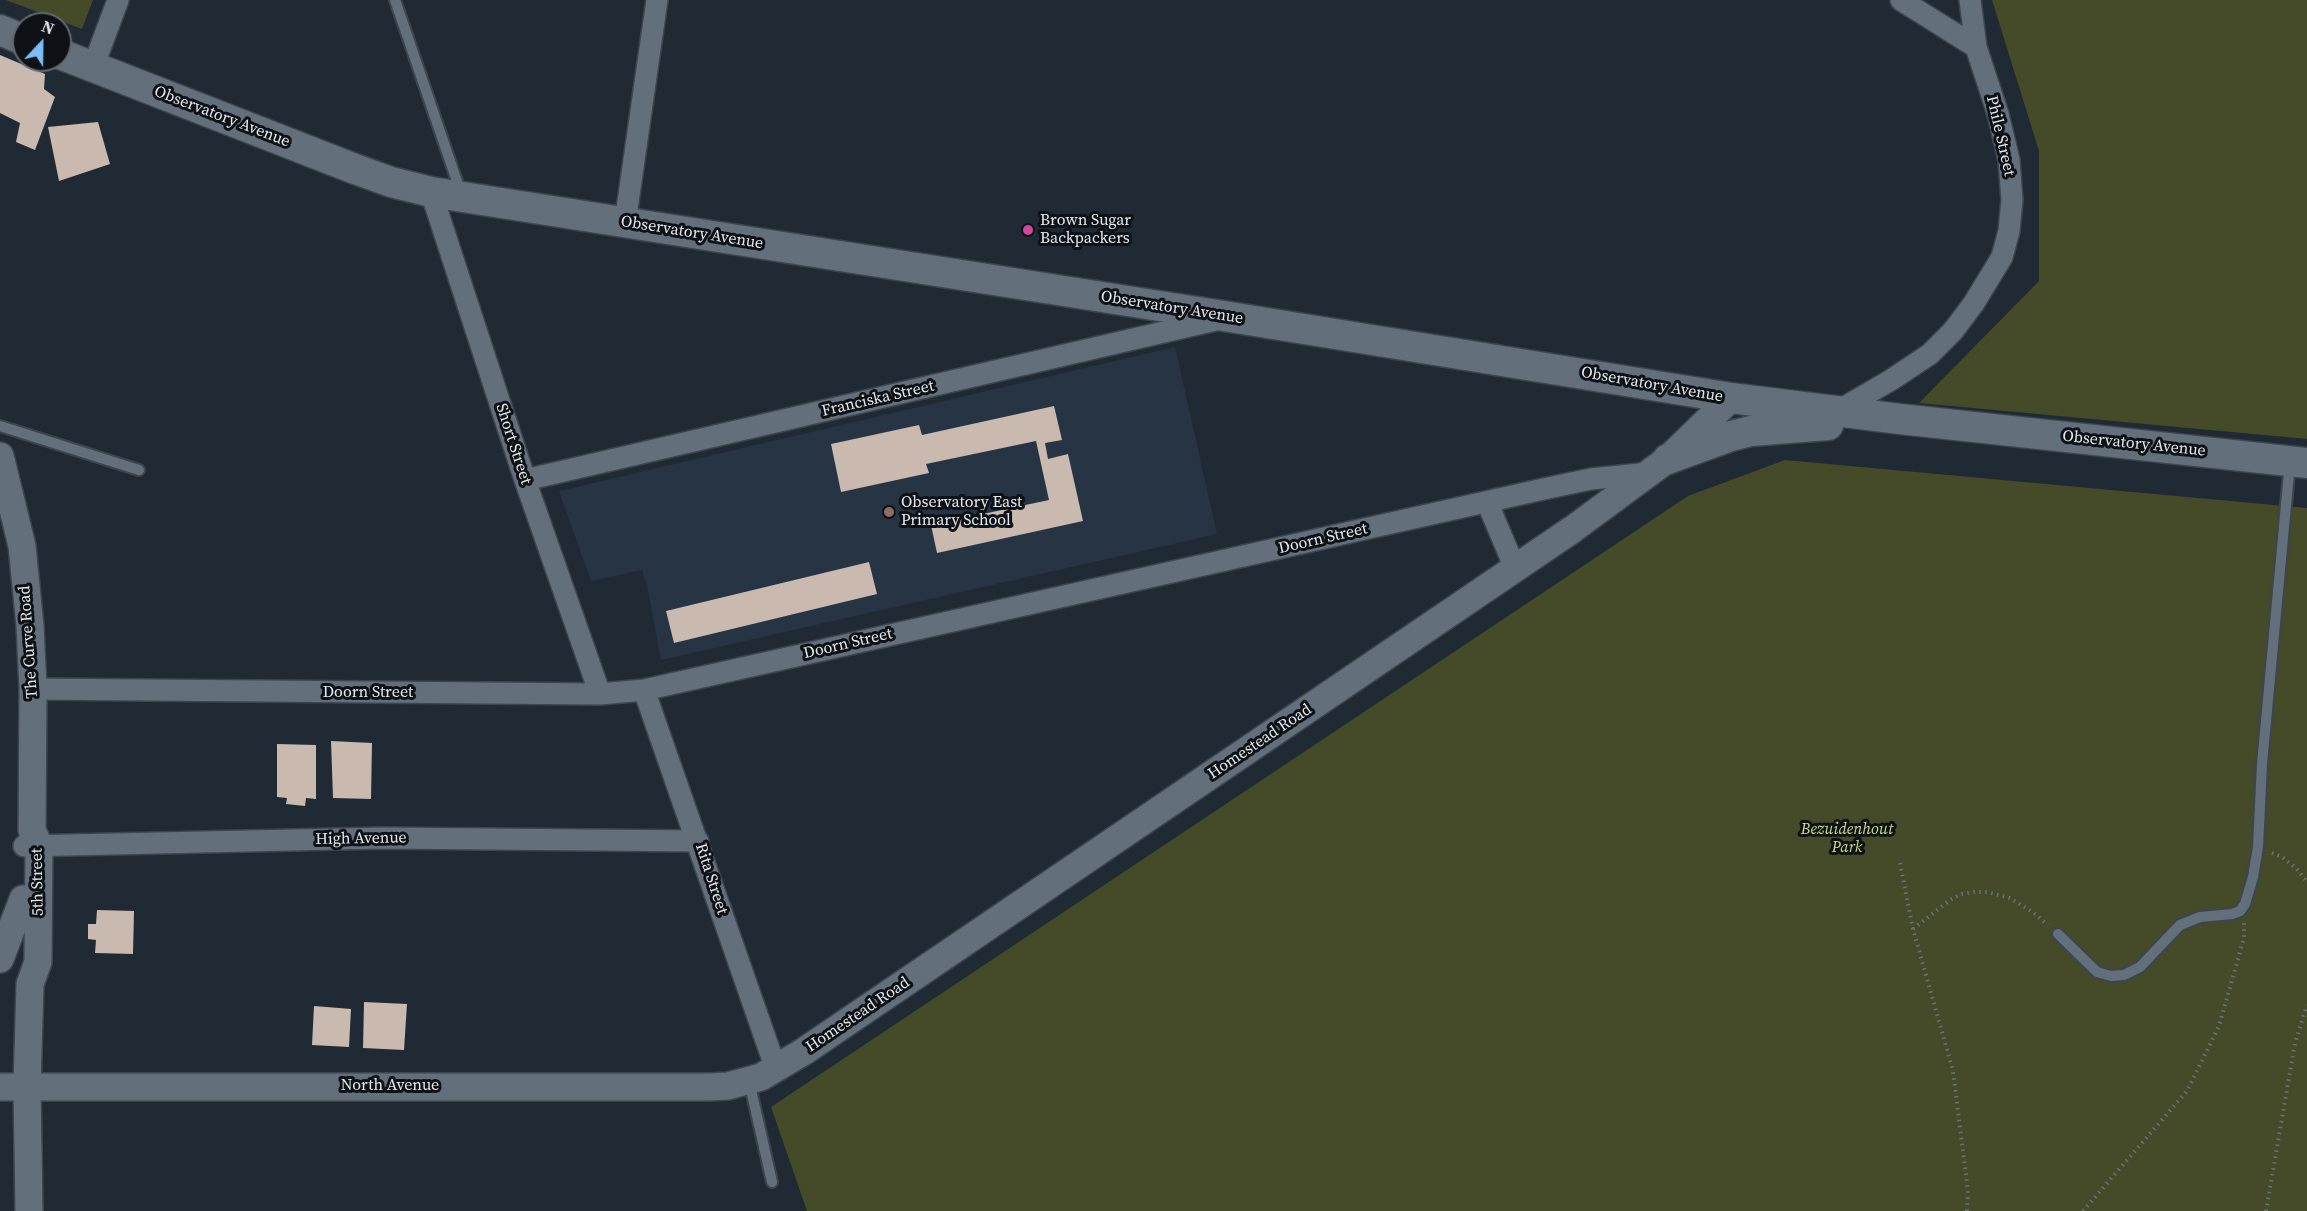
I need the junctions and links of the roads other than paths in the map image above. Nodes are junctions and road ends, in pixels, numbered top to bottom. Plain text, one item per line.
1 (118, 0) edge
2 (395, 0) edge
3 (657, 0) edge
4 (1970, 0) edge
5 (1915, 2) edge
6 (1976, 47) junction
7 (72, 59) edge
8 (93, 67) junction
9 (431, 192) junction
10 (463, 197) junction
11 (625, 223) junction
12 (1230, 317) junction
13 (1731, 398) junction
14 (1836, 412) junction
15 (1900, 419) junction
16 (0, 426) edge
17 (0, 456) edge
18 (2298, 462) edge
19 (1659, 466) junction
20 (139, 470) dead end
21 (525, 480) junction
22 (1487, 502) junction
23 (1515, 568) junction
24 (33, 689) junction
25 (644, 690) junction
26 (600, 694) junction
27 (32, 841) junction
28 (698, 841) junction
29 (23, 900) junction
30 (2058, 933) road end
31 (0, 959) edge
32 (30, 984) junction
33 (776, 1069) junction
34 (749, 1081) junction
35 (0, 1086) edge
36 (27, 1087) junction
37 (772, 1182) dead end
38 (29, 1211) edge

1 - 8 street
2 - 10 lane
3 - 11 street
4 - 6 street, Phile Street
5 - 6 street
6 - 14 street, Phile Street
7 - 8 main road, Observatory Avenue
8 - 9 main road, Observatory Avenue
9 - 10 main road, Observatory Avenue
9 - 21 street, Short Street
10 - 11 main road, Observatory Avenue
11 - 12 main road, Observatory Avenue
12 - 13 main road, Observatory Avenue
12 - 21 street, Franciska Street
13 - 14 main road, Observatory Avenue
13 - 19 street, Homestead Road
14 - 15 main road, Observatory Avenue
15 - 18 main road, Observatory Avenue
15 - 19 main road
16 - 20 lane
17 - 24 street, The Curve Road
18 - 30 lane
19 - 22 street, Doorn Street
19 - 23 street, Homestead Road
21 - 26 street, Short Street
22 - 23 street
22 - 25 street, Doorn Street
23 - 33 street, Homestead Road
24 - 26 street, Doorn Street
24 - 27 street, The Curve Road
25 - 26 street, Doorn Street
25 - 28 street, Rita Street
27 - 28 street, High Avenue
27 - 29 street, 5th Street
27 - 32 street, 5th Street
28 - 33 street, Rita Street
29 - 31 street
29 - 32 street, 5th Street
32 - 36 street, 5th Street
33 - 34 street, North Avenue
34 - 36 street, North Avenue
34 - 37 lane
35 - 36 street, North Avenue
36 - 38 street, 5th Street

